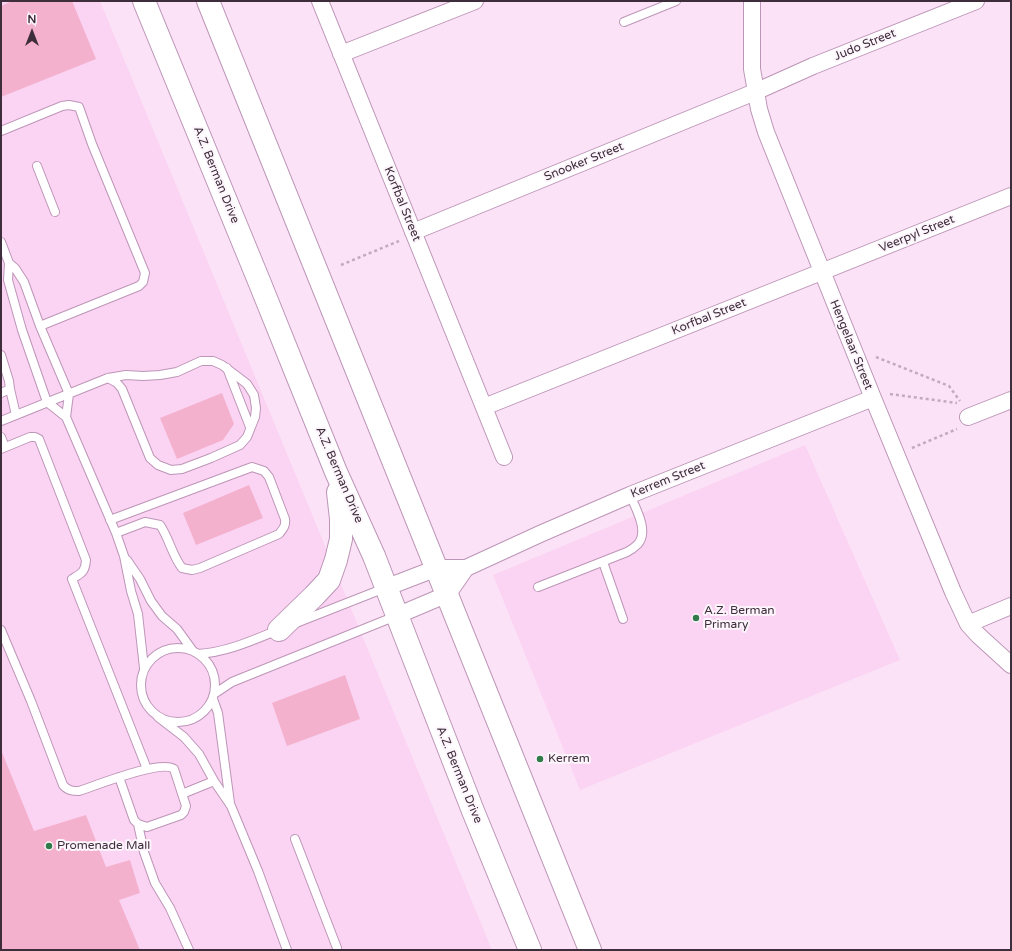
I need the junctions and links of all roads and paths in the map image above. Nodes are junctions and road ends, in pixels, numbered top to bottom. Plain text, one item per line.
1 (144, 1) edge
2 (208, 1) edge
3 (320, 1) edge
4 (475, 1) edge
5 (676, 1) edge
6 (752, 1) edge
7 (976, 1) edge
8 (624, 22) dead end
9 (341, 54) junction
10 (755, 92) junction
11 (1, 131) edge
12 (37, 166) dead end
13 (1011, 196) edge
14 (55, 212) dead end
15 (413, 232) junction
16 (1, 242) edge
17 (9, 263) junction
18 (341, 265) dead end
19 (823, 272) junction
20 (40, 326) junction
21 (1, 355) edge
22 (859, 362) junction
23 (227, 368) junction
24 (108, 378) junction
25 (10, 389) junction
26 (1, 393) edge
27 (69, 394) junction
28 (879, 396) junction
29 (1011, 400) edge
30 (47, 402) junction
31 (484, 407) junction
32 (16, 415) junction
33 (66, 417) junction
34 (1, 421) edge
35 (965, 422) joint
36 (250, 427) junction
37 (1, 437) edge
38 (3, 448) edge
39 (908, 449) dead end
40 (504, 457) dead end
41 (336, 472) junction
42 (630, 495) junction
43 (110, 520) junction
44 (116, 533) junction
45 (124, 556) junction
46 (603, 562) junction
47 (437, 568) junction
48 (466, 568) junction
49 (538, 587) dead end
50 (385, 588) junction
51 (448, 594) junction
52 (1011, 606) edge
53 (396, 616) junction
54 (623, 620) dead end
55 (968, 624) junction
56 (1, 630) edge
57 (279, 630) junction
58 (196, 653) junction
59 (1011, 665) edge
60 (144, 668) junction
61 (214, 696) junction
62 (158, 717) junction
63 (147, 769) junction
64 (119, 778) junction
65 (214, 781) junction
66 (182, 794) junction
67 (231, 806) junction
68 (138, 824) junction
69 (294, 840) dead end
70 (337, 948) dead end
71 (189, 950) edge
72 (287, 950) edge
73 (530, 950) edge
74 (590, 950) edge

1 - 41 main road, A.Z. Berman Drive
2 - 47 main road
3 - 9 street, Korfbal Street
4 - 9 street
5 - 8 lane
6 - 10 street, Hengelaar Street
7 - 10 street, Judo Street
9 - 15 street, Korfbal Street
10 - 15 street, Snooker Street
10 - 19 street, Hengelaar Street
11 - 20 lane
12 - 14 lane
13 - 19 street, Veerpyl Street
15 - 18 path
15 - 31 street, Korfbal Street
16 - 17 lane
17 - 20 lane
17 - 30 lane
19 - 22 street, Hengelaar Street
19 - 31 street, Korfbal Street
20 - 27 lane
21 - 25 lane
22 - 28 street, Hengelaar Street
22 - 28 path
23 - 24 lane
23 - 36 lane
23 - 36 lane
24 - 27 lane
24 - 36 lane
25 - 26 lane
25 - 32 lane
27 - 30 lane
27 - 33 lane
28 - 42 street, Kerrem Street
28 - 55 street, Hengelaar Street
29 - 35 street
30 - 32 lane
30 - 33 lane
31 - 40 street, Korfbal Street
32 - 34 lane
33 - 43 lane
35 - 39 path
37 - 38 lane
38 - 63 lane
41 - 50 main road, A.Z. Berman Drive
41 - 57 main road
42 - 46 lane
42 - 48 street, Kerrem Street
43 - 44 lane
43 - 44 lane
44 - 45 lane
45 - 58 lane
45 - 60 lane
46 - 49 lane
46 - 54 lane
47 - 48 street, Kerrem Street
47 - 50 street, Kerrem Street
47 - 51 main road
48 - 51 street
50 - 53 main road, A.Z. Berman Drive
50 - 57 lane
51 - 53 street
51 - 74 main road
52 - 55 street
53 - 61 lane
53 - 73 main road, A.Z. Berman Drive
55 - 59 street, Hengelaar Street
56 - 64 lane
57 - 58 lane
58 - 60 lane
58 - 61 lane
60 - 62 lane
61 - 62 lane
61 - 67 lane
62 - 65 lane
63 - 64 lane
63 - 66 lane
64 - 68 lane
65 - 66 lane
65 - 67 lane
66 - 68 lane
67 - 72 lane
68 - 71 lane
69 - 70 lane

